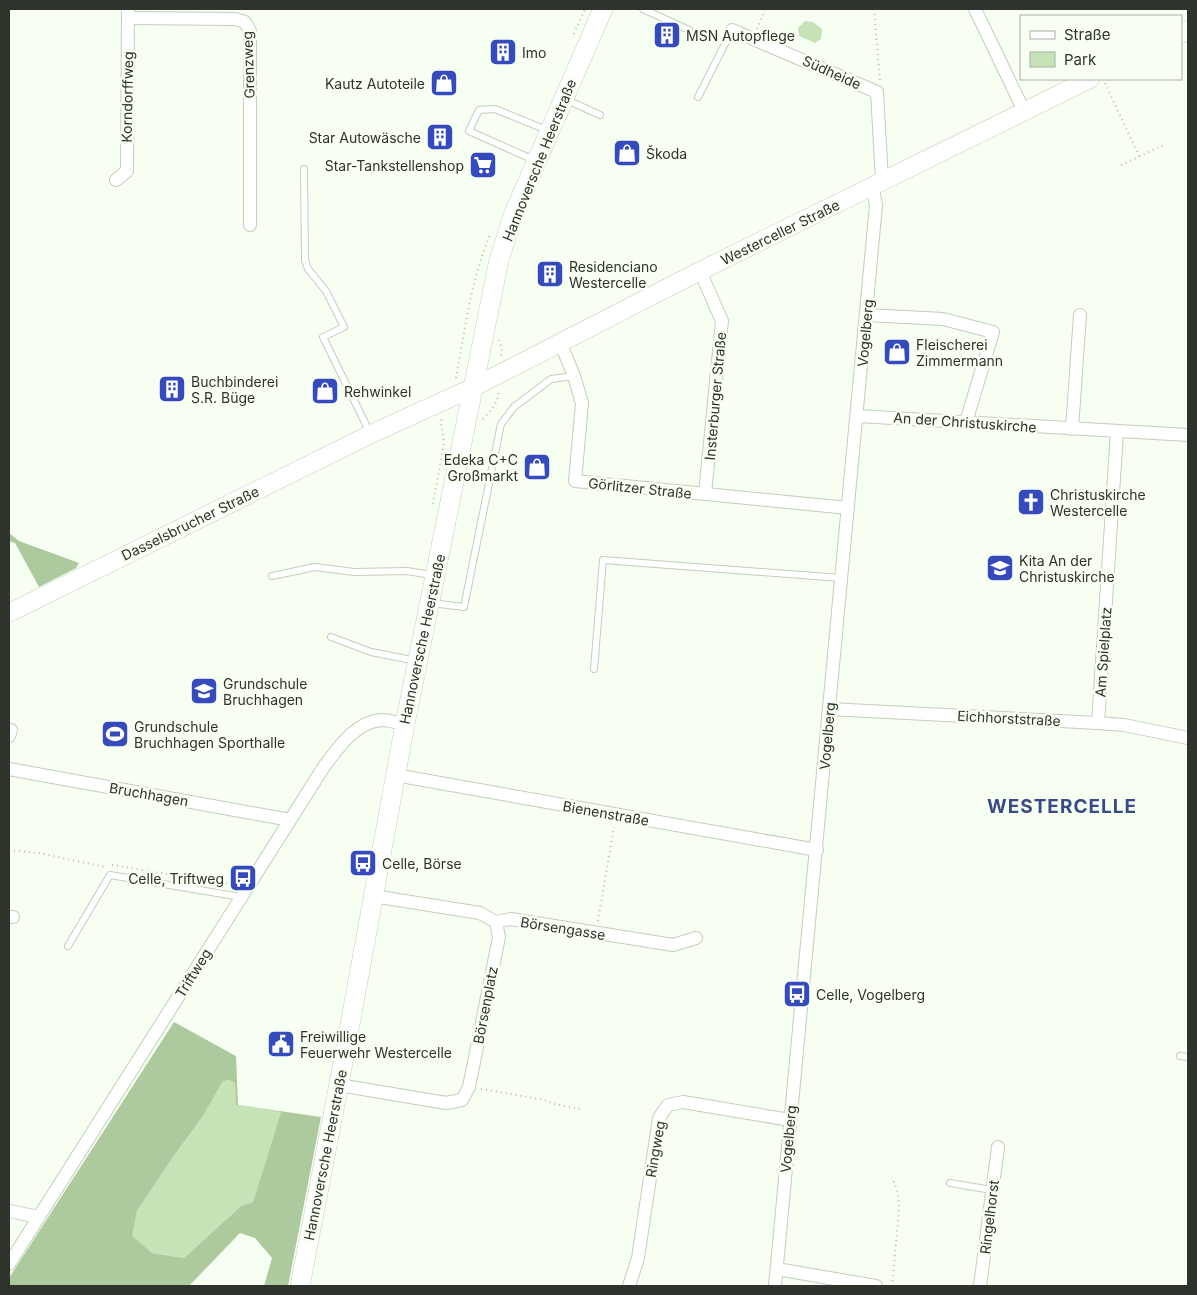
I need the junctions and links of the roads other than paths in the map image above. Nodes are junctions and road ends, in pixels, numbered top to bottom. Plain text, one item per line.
1 (603, 9) edge
2 (643, 9) edge
3 (975, 9) edge
4 (656, 12) edge
5 (128, 14) edge
6 (689, 30) dead end
7 (732, 30) joint
8 (1088, 80) edge
9 (698, 97) dead end
10 (564, 98) junction
11 (1024, 111) junction
12 (600, 115) dead end
13 (550, 131) junction
14 (537, 161) junction
15 (304, 169) dead end
16 (116, 180) dead end
17 (877, 184) junction
18 (250, 225) dead end
19 (700, 271) junction
20 (866, 315) junction
21 (1080, 315) dead end
22 (560, 342) junction
23 (574, 376) junction
24 (472, 388) junction
25 (858, 416) junction
26 (966, 422) junction
27 (1072, 429) junction
28 (1188, 431) edge
29 (1117, 432) junction
30 (371, 434) junction
31 (1188, 435) edge
32 (705, 494) junction
33 (848, 508) junction
34 (272, 576) dead end
35 (436, 576) junction
36 (841, 578) junction
37 (430, 603) junction
38 (9, 614) edge
39 (331, 637) dead end
40 (418, 661) junction
41 (594, 668) dead end
42 (829, 708) junction
43 (1098, 723) junction
44 (405, 724) junction
45 (1188, 738) edge
46 (9, 769) edge
47 (395, 775) junction
48 (290, 820) junction
49 (817, 850) junction
50 (244, 892) junction
51 (373, 896) junction
52 (496, 922) junction
53 (696, 938) dead end
54 (68, 946) dead end
55 (1180, 1056) dead end
56 (1188, 1057) edge
57 (338, 1085) junction
58 (790, 1120) junction
59 (998, 1147) dead end
60 (950, 1184) dead end
61 (992, 1190) junction
62 (9, 1211) edge
63 (39, 1217) junction
64 (9, 1264) edge
65 (777, 1268) junction
66 (300, 1286) edge
67 (629, 1286) edge
68 (775, 1286) edge
69 (876, 1286) edge
70 (980, 1286) edge

1 - 10 main road, Hannoversche Heerstraße
2 - 4 lane
3 - 11 street
4 - 6 lane
5 - 16 street, Korndorffweg
5 - 18 street, Grenzweg
7 - 9 lane
7 - 17 street, Südheide
8 - 11 street, Westerceller Straße
10 - 12 lane
10 - 13 main road, Hannoversche Heerstraße
11 - 17 street, Westerceller Straße
13 - 14 main road, Hannoversche Heerstraße
13 - 14 lane
14 - 24 main road, Hannoversche Heerstraße
15 - 30 lane
17 - 19 street, Westerceller Straße
17 - 20 street, Vogelberg
19 - 22 street, Westerceller Straße
19 - 32 street, Insterburger Straße
20 - 25 street, Vogelberg
20 - 26 street
21 - 27 street
22 - 23 street, Görlitzer Straße
22 - 24 street, Westerceller Straße
23 - 32 street, Görlitzer Straße
23 - 37 lane
24 - 30 street, Dasselsbrucher Straße
24 - 35 main road, Hannoversche Heerstraße
25 - 26 street, An der Christuskirche
25 - 33 street, Vogelberg
26 - 27 street, An der Christuskirche
27 - 29 street, An der Christuskirche
28 - 31 street
29 - 31 street, An der Christuskirche
29 - 43 street, Am Spielplatz
30 - 38 street, Dasselsbrucher Straße
32 - 33 street, Görlitzer Straße
33 - 36 street, Vogelberg
34 - 35 lane
35 - 37 main road, Hannoversche Heerstraße
36 - 41 lane
36 - 42 street, Vogelberg
37 - 40 main road, Hannoversche Heerstraße
39 - 40 lane
40 - 44 main road, Hannoversche Heerstraße
42 - 43 street, Eichhorststraße
42 - 49 street, Vogelberg
43 - 45 street, Eichhorststraße
44 - 47 main road, Hannoversche Heerstraße
44 - 48 street, Triftweg
46 - 48 street, Bruchhagen
47 - 49 street, Bienenstraße
47 - 51 main road, Hannoversche Heerstraße
48 - 50 street, Triftweg
49 - 58 street, Vogelberg
50 - 54 lane
50 - 63 street, Triftweg
51 - 52 street, Börsengasse
51 - 57 main road, Hannoversche Heerstraße
52 - 53 street, Börsengasse
52 - 57 street, Börsenplatz
55 - 56 lane
57 - 66 main road, Hannoversche Heerstraße
58 - 65 street, Vogelberg
58 - 67 street, Ringweg
59 - 61 street, Ringelhorst
60 - 61 lane
61 - 70 street, Ringelhorst
62 - 63 street
63 - 64 street, Triftweg
65 - 68 street, Vogelberg
65 - 69 street

